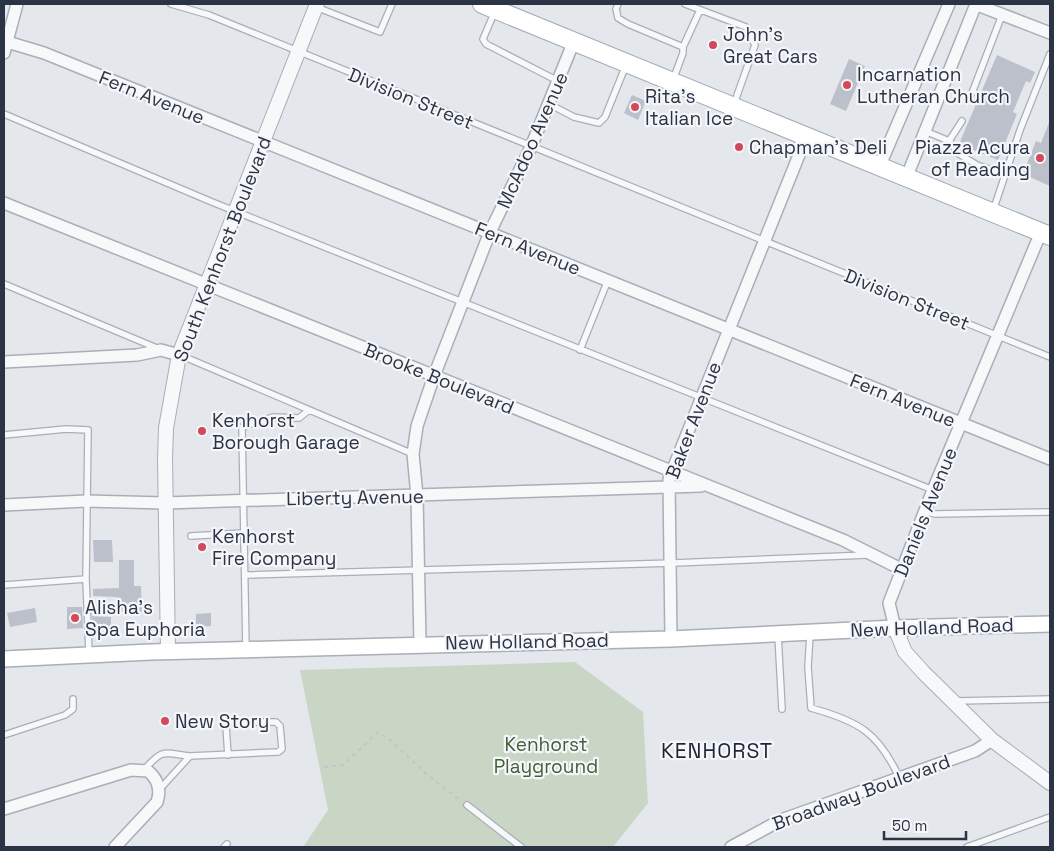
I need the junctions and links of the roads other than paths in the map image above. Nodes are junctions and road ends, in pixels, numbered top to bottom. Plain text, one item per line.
1 (17, 4) edge
2 (171, 4) edge
3 (392, 4) edge
4 (618, 4) edge
5 (685, 4) edge
6 (949, 4) edge
7 (976, 4) edge
8 (316, 6) edge
9 (489, 6) edge
10 (700, 10) junction
11 (1002, 15) junction
12 (1050, 33) edge
13 (574, 41) junction
14 (5, 45) edge
15 (683, 46) junction
16 (298, 53) junction
17 (1050, 54) edge
18 (626, 63) junction
19 (558, 81) junction
20 (673, 82) junction
21 (972, 93) dead end
22 (548, 104) junction
23 (733, 106) junction
24 (4, 114) edge
25 (962, 121) dead end
26 (925, 131) junction
27 (802, 135) junction
28 (949, 141) junction
29 (263, 142) junction
30 (531, 146) junction
31 (880, 166) junction
32 (1006, 174) junction
33 (907, 176) junction
34 (4, 203) edge
35 (235, 210) junction
36 (993, 212) junction
37 (490, 232) junction
38 (1046, 234) edge
39 (764, 240) junction
40 (608, 280) junction
41 (4, 284) edge
42 (206, 284) junction
43 (463, 303) junction
44 (729, 329) junction
45 (998, 335) junction
46 (161, 350) junction
47 (580, 350) junction
48 (179, 355) junction
49 (1050, 357) edge
50 (4, 362) edge
51 (434, 376) junction
52 (701, 398) junction
53 (309, 410) junction
54 (962, 423) junction
55 (4, 435) edge
56 (413, 454) junction
57 (1050, 459) edge
58 (672, 473) junction
59 (706, 486) junction
60 (668, 488) junction
61 (933, 490) junction
62 (417, 496) junction
63 (244, 500) junction
64 (86, 501) junction
65 (165, 503) junction
66 (4, 505) edge
67 (924, 511) junction
68 (1050, 512) edge
69 (244, 534) junction
70 (191, 536) dead end
71 (874, 555) junction
72 (670, 563) junction
73 (902, 569) junction
74 (418, 570) junction
75 (246, 575) junction
76 (86, 579) junction
77 (4, 585) edge
78 (1050, 624) edge
79 (895, 628) junction
80 (810, 631) junction
81 (778, 633) junction
82 (671, 638) junction
83 (420, 644) junction
84 (246, 649) junction
85 (168, 652) junction
86 (90, 654) junction
87 (4, 659) edge
88 (73, 699) dead end
89 (1050, 699) edge
90 (952, 701) junction
91 (782, 709) dead end
92 (4, 735) edge
93 (992, 740) junction
94 (228, 755) junction
95 (190, 756) junction
96 (144, 770) junction
97 (900, 777) junction
98 (1050, 783) edge
99 (158, 790) junction
100 (467, 805) road end
101 (4, 809) edge
102 (1050, 817) edge
103 (115, 847) edge
104 (521, 847) edge
105 (731, 847) edge
106 (967, 847) edge

1 - 14 street
2 - 16 lane, Division Street
3 - 8 lane
4 - 15 lane
5 - 10 lane
6 - 31 street
7 - 11 street
7 - 26 street
8 - 16 street, South Kenhorst Boulevard
9 - 13 main road
9 - 19 lane
10 - 15 lane
10 - 23 lane
11 - 12 street
11 - 21 lane
13 - 18 main road
13 - 19 street, McAdoo Avenue
14 - 29 street, Fern Avenue
15 - 20 lane
16 - 29 street, South Kenhorst Boulevard
16 - 30 lane, Division Street
17 - 32 lane
18 - 20 main road
18 - 22 lane
19 - 22 street, McAdoo Avenue
20 - 23 main road
22 - 30 street, McAdoo Avenue
23 - 27 main road
24 - 35 lane
25 - 28 lane
26 - 28 lane
26 - 33 street
27 - 31 main road
27 - 39 street, Baker Avenue
28 - 32 lane
29 - 35 street, South Kenhorst Boulevard
29 - 37 street, Fern Avenue
30 - 37 street, McAdoo Avenue
30 - 39 lane, Division Street
31 - 33 main road
32 - 36 lane
33 - 36 main road
34 - 42 street, Brooke Boulevard
35 - 42 street, South Kenhorst Boulevard
35 - 43 lane
36 - 38 main road
37 - 40 street, Fern Avenue
37 - 43 street, McAdoo Avenue
38 - 45 street, Daniels Avenue
39 - 44 street, Baker Avenue
39 - 45 lane, Division Street
40 - 44 street, Fern Avenue
40 - 47 lane
41 - 46 lane
42 - 48 street, South Kenhorst Boulevard
42 - 51 street, Brooke Boulevard
43 - 47 lane
43 - 51 street, McAdoo Avenue
44 - 52 street, Baker Avenue
44 - 54 street, Fern Avenue
45 - 49 lane, Division Street
45 - 54 street, Daniels Avenue
46 - 48 street
46 - 50 street
47 - 52 lane
48 - 53 lane
48 - 65 street, South Kenhorst Boulevard
51 - 56 street, McAdoo Avenue
51 - 58 street, Brooke Boulevard
52 - 58 street, Baker Avenue
52 - 61 lane
53 - 56 lane
53 - 63 lane
54 - 57 street, Fern Avenue
54 - 61 street, Daniels Avenue
55 - 64 lane
56 - 62 street, McAdoo Avenue
58 - 59 street, Brooke Boulevard
58 - 60 street, Baker Avenue
59 - 60 street, Liberty Avenue
59 - 71 street, Brooke Boulevard
60 - 62 street, Liberty Avenue
60 - 72 street, Baker Avenue
61 - 67 street, Daniels Avenue
62 - 63 street, Liberty Avenue
62 - 74 street, McAdoo Avenue
63 - 65 street, Liberty Avenue
63 - 69 lane
64 - 65 street, Liberty Avenue
64 - 66 street, Liberty Avenue
64 - 76 lane
65 - 85 street, South Kenhorst Boulevard
67 - 68 lane
67 - 73 street, Daniels Avenue
69 - 70 lane
69 - 75 lane
71 - 72 lane, Brooke Boulevard
71 - 73 street, Brooke Boulevard
72 - 74 lane, Brooke Boulevard
72 - 82 street, Baker Avenue
73 - 79 street, Daniels Avenue
74 - 75 lane, Brooke Boulevard
74 - 83 street, McAdoo Avenue
75 - 84 lane
76 - 77 lane
76 - 86 lane
78 - 79 main road, New Holland Road
79 - 80 main road, New Holland Road
79 - 90 street
80 - 81 main road, New Holland Road
80 - 97 lane
81 - 82 main road, New Holland Road
81 - 91 lane
82 - 83 main road, New Holland Road
83 - 84 main road, New Holland Road
84 - 85 main road, New Holland Road
85 - 86 main road, New Holland Road
86 - 87 main road, New Holland Road
88 - 92 lane
89 - 90 lane
90 - 93 street
93 - 97 street, Broadway Boulevard
93 - 98 street
94 - 94 lane
94 - 95 lane
95 - 96 lane
95 - 99 lane
96 - 99 street
96 - 101 street
97 - 105 street, Broadway Boulevard
99 - 103 street
100 - 104 lane
102 - 106 lane

